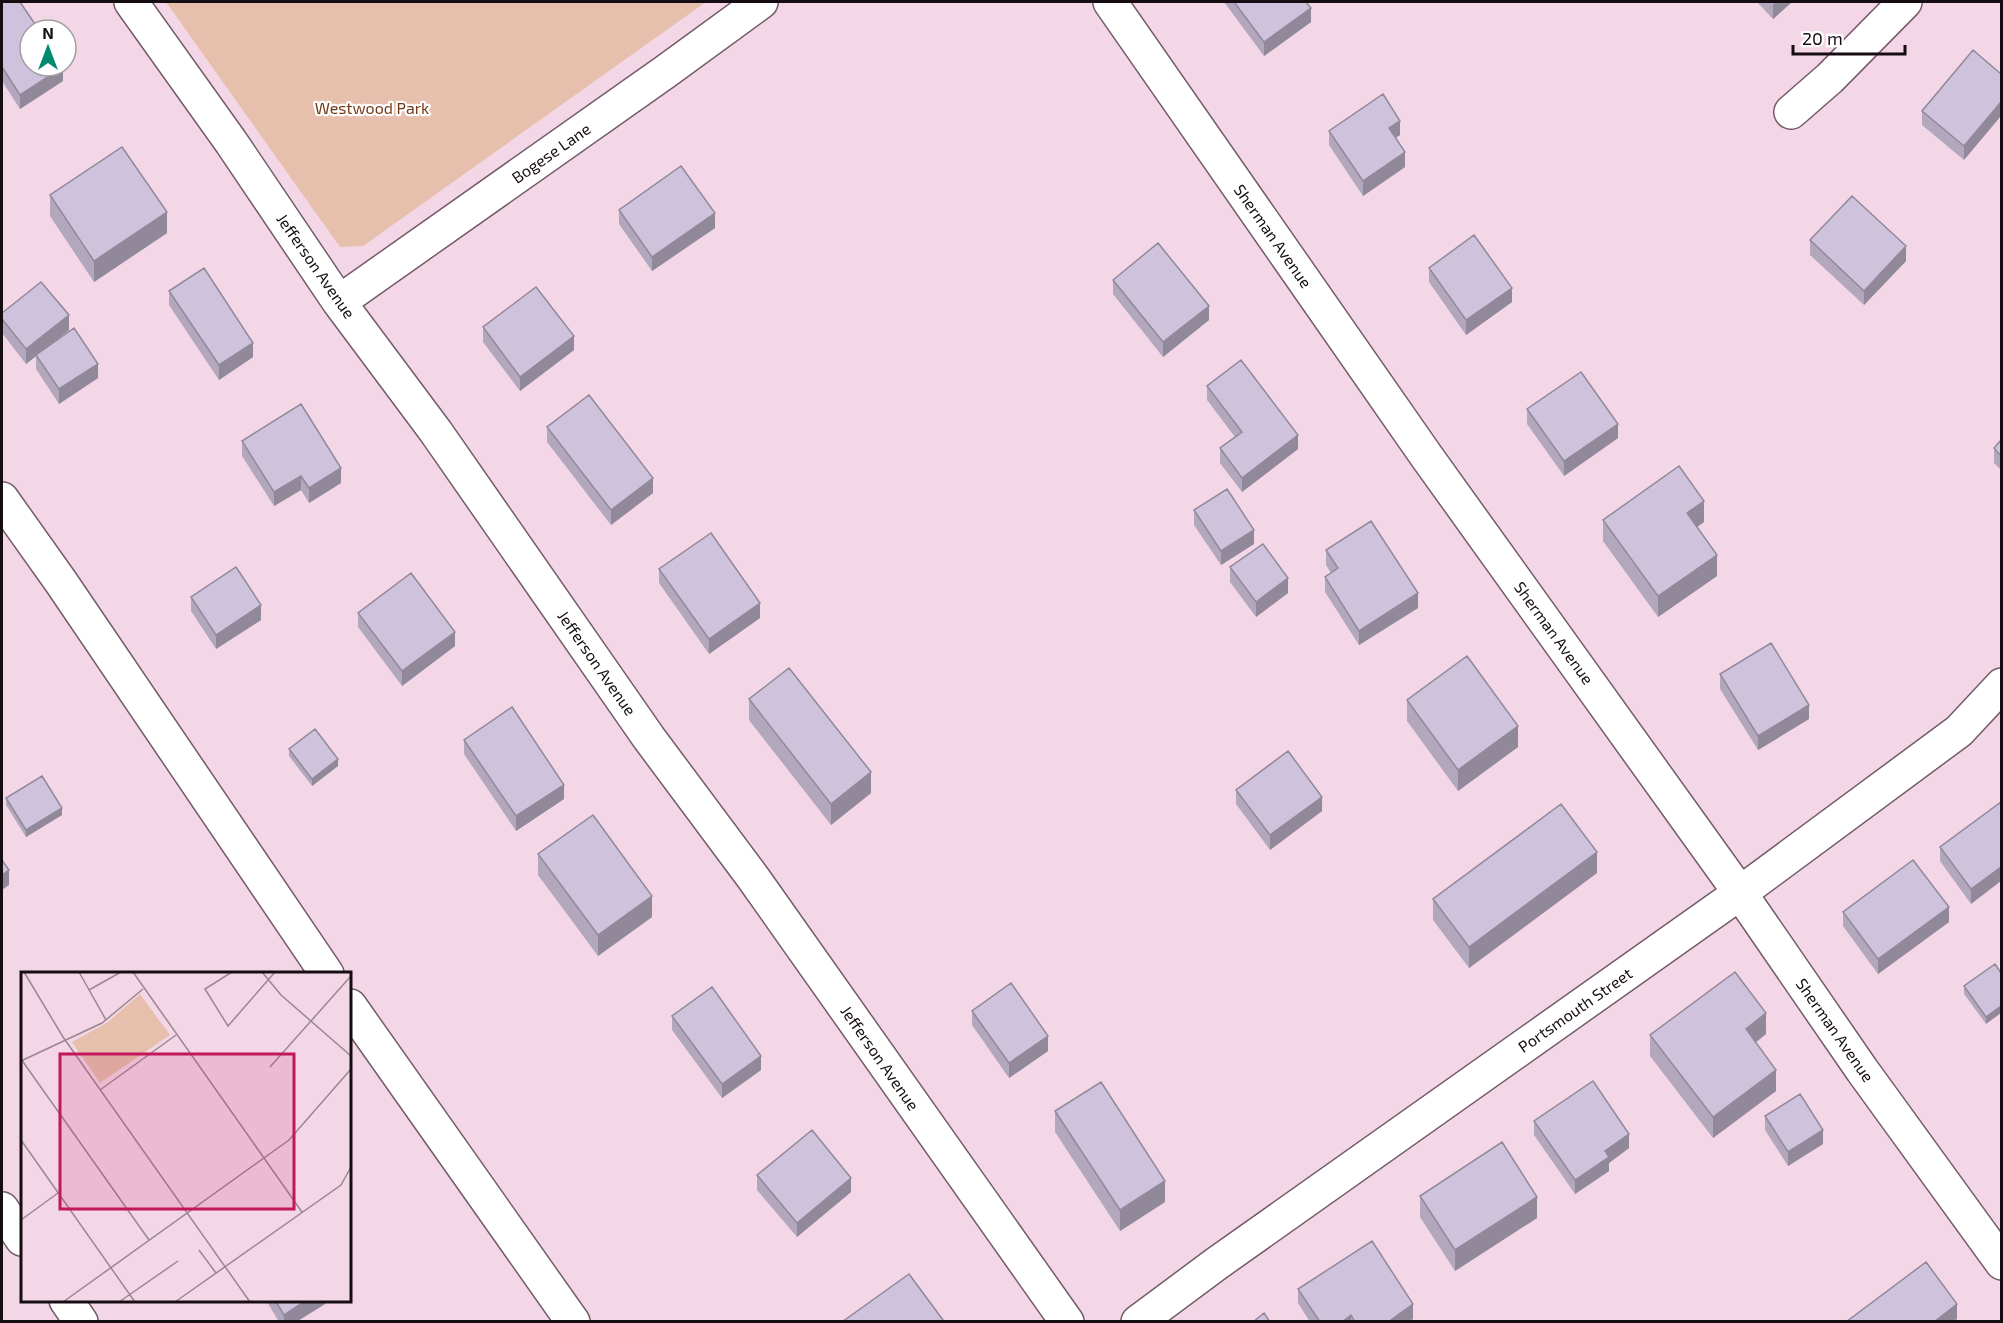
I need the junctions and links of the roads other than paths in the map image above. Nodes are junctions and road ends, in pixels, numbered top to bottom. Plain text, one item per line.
1 (130, 2) edge
2 (761, 2) edge
3 (1110, 2) edge
4 (1905, 2) edge
5 (1791, 112) dead end
6 (339, 302) junction
7 (2, 499) edge
8 (2001, 686) edge
9 (1740, 893) junction
10 (326, 972) edge
11 (351, 1007) edge
12 (2, 1209) edge
13 (21, 1238) edge
14 (2001, 1263) edge
15 (67, 1302) edge
16 (81, 1322) edge
17 (573, 1322) edge
18 (1067, 1322) edge
19 (1138, 1322) edge

1 - 6 street, Jefferson Avenue
2 - 6 street, Bogese Lane
3 - 9 street, Sherman Avenue
4 - 5 street
6 - 18 street, Jefferson Avenue
7 - 10 street
8 - 9 street, Portsmouth Street
9 - 14 street, Sherman Avenue
9 - 19 street, Portsmouth Street
11 - 17 street
12 - 13 street
15 - 16 street

